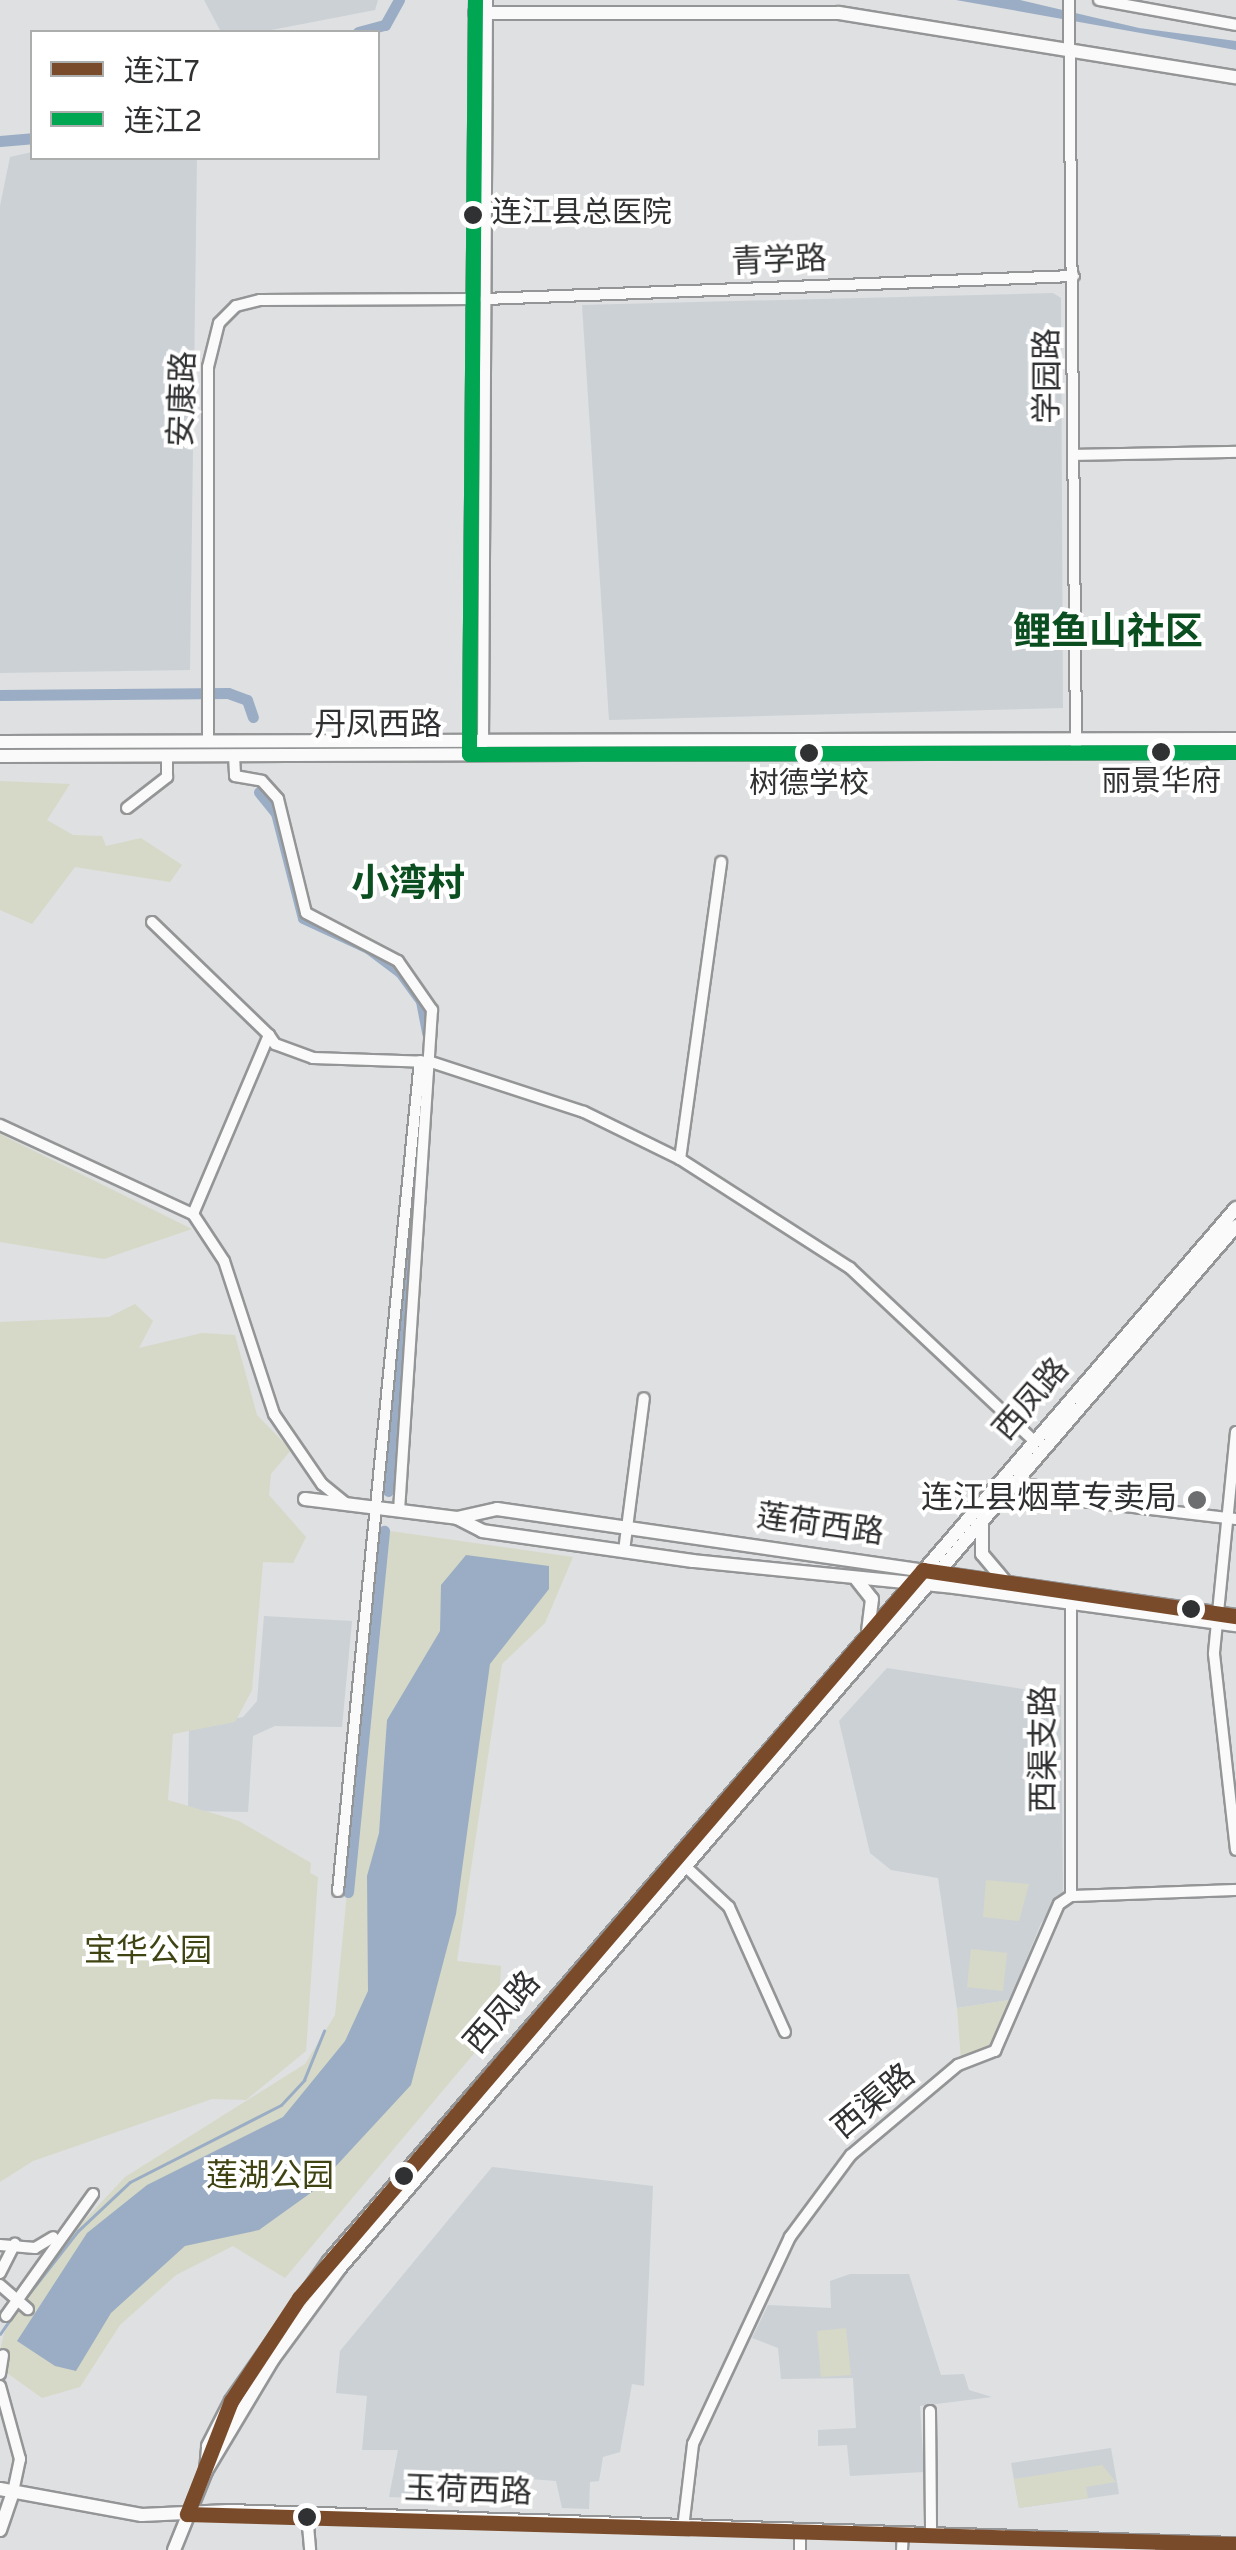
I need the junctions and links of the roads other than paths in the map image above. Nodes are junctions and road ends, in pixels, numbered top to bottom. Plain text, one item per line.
1 (1069, 0) edge
2 (1100, 0) edge
3 (481, 6) edge
4 (1236, 24) edge
5 (1071, 54) junction
6 (1236, 77) edge
7 (1074, 276) junction
8 (479, 299) junction
9 (1236, 452) edge
10 (1075, 454) junction
11 (1236, 739) edge
12 (0, 742) edge
13 (208, 742) junction
14 (1076, 746) junction
15 (476, 748) junction
16 (1236, 752) edge
17 (0, 756) edge
18 (234, 756) junction
19 (167, 758) junction
20 (126, 808) dead end
21 (722, 862) dead end
22 (152, 922) dead end
23 (268, 1035) junction
24 (425, 1062) junction
25 (0, 1125) edge
26 (680, 1159) junction
27 (1236, 1208) edge
28 (193, 1214) junction
29 (1236, 1226) edge
30 (644, 1398) dead end
31 (1236, 1432) edge
32 (1035, 1442) junction
33 (1033, 1486) dead end
34 (305, 1499) dead end
35 (348, 1505) junction
36 (372, 1508) junction
37 (400, 1511) junction
38 (457, 1518) junction
39 (1232, 1518) edge
40 (982, 1521) junction
41 (627, 1527) junction
42 (624, 1551) junction
43 (855, 1560) junction
44 (930, 1575) junction
45 (853, 1578) junction
46 (912, 1583) junction
47 (1012, 1584) junction
48 (1071, 1603) junction
49 (1236, 1616) edge
50 (1219, 1618) junction
51 (1236, 1625) edge
52 (868, 1635) junction
53 (1236, 1850) edge
54 (684, 1866) junction
55 (1236, 1890) edge
56 (338, 1891) dead end
57 (1071, 1896) junction
58 (785, 2032) dead end
59 (93, 2194) dead end
60 (58, 2234) junction
61 (16, 2244) junction
62 (0, 2245) edge
63 (0, 2273) edge
64 (0, 2285) edge
65 (19, 2295) junction
66 (28, 2309) dead end
67 (6, 2316) dead end
68 (3, 2354) dead end
69 (0, 2374) edge
70 (0, 2386) edge
71 (930, 2411) dead end
72 (206, 2472) junction
73 (6, 2491) edge
74 (187, 2514) junction
75 (306, 2514) junction
76 (683, 2528) junction
77 (0, 2530) edge
78 (800, 2531) junction
79 (903, 2533) junction
80 (932, 2534) junction
81 (1236, 2544) edge
82 (174, 2550) edge
83 (310, 2550) edge
84 (800, 2550) edge
85 (902, 2550) edge

1 - 5 street, 学园路
2 - 4 street
3 - 5 main road
3 - 8 street
5 - 6 main road
5 - 7 street, 学园路
7 - 8 street, 青学路
7 - 10 street, 学园路
8 - 13 street, 安康路
8 - 15 street
9 - 10 street
10 - 14 street, 学园路
11 - 14 main road, 丹凤西路
12 - 13 main road, 丹凤西路
13 - 15 main road, 丹凤西路
14 - 15 main road, 丹凤西路
14 - 16 main road, 丹凤西路
15 - 18 main road, 丹凤西路
17 - 19 main road, 丹凤西路
18 - 19 main road, 丹凤西路
18 - 24 street
19 - 20 street
21 - 26 street
22 - 23 street
23 - 24 street
23 - 28 street
24 - 26 street
24 - 36 street
24 - 37 street
25 - 28 street
26 - 32 street
27 - 32 main road, 西凤路
28 - 35 street
29 - 40 main road, 西凤路
30 - 41 street
31 - 39 street
32 - 44 main road, 西凤路
33 - 39 street
34 - 35 main road, 莲荷西路
35 - 36 main road, 莲荷西路
36 - 37 main road, 莲荷西路
36 - 56 street
37 - 38 main road, 莲荷西路
38 - 41 main road, 莲荷西路
38 - 42 main road, 莲荷西路
39 - 50 street
40 - 44 main road, 西凤路
40 - 47 main road
41 - 42 street
41 - 43 main road, 莲荷西路
42 - 45 main road, 莲荷西路
43 - 44 main road, 莲荷西路
43 - 45 main road
44 - 46 main road, 西凤路
44 - 47 main road, 莲荷西路
44 - 48 main road, 莲荷西路
44 - 54 main road, 西凤路
45 - 46 main road, 莲荷西路
45 - 52 main road
46 - 52 main road, 西凤路
47 - 50 main road, 莲荷西路
48 - 50 main road, 莲荷西路
48 - 57 street, 西渠支路
49 - 50 main road, 莲荷西路
50 - 51 main road, 莲荷西路
50 - 53 street
52 - 72 main road, 西凤路
54 - 58 street
54 - 72 main road, 西凤路
55 - 57 street
57 - 76 street, 西渠路
59 - 60 street
60 - 61 street
60 - 65 street
61 - 62 street
61 - 63 street
64 - 65 street
65 - 66 street
65 - 67 street
68 - 69 street
70 - 73 street
71 - 80 street
72 - 74 main road, 西凤路
73 - 74 main road, 玉荷西路
73 - 77 main road
74 - 75 main road, 玉荷西路
74 - 82 main road, 西凤路
75 - 76 main road, 玉荷西路
75 - 83 street
76 - 78 main road, 玉荷西路
78 - 79 main road, 玉荷西路
78 - 84 street
79 - 80 main road, 玉荷西路
79 - 85 street
80 - 81 main road, 玉荷西路

